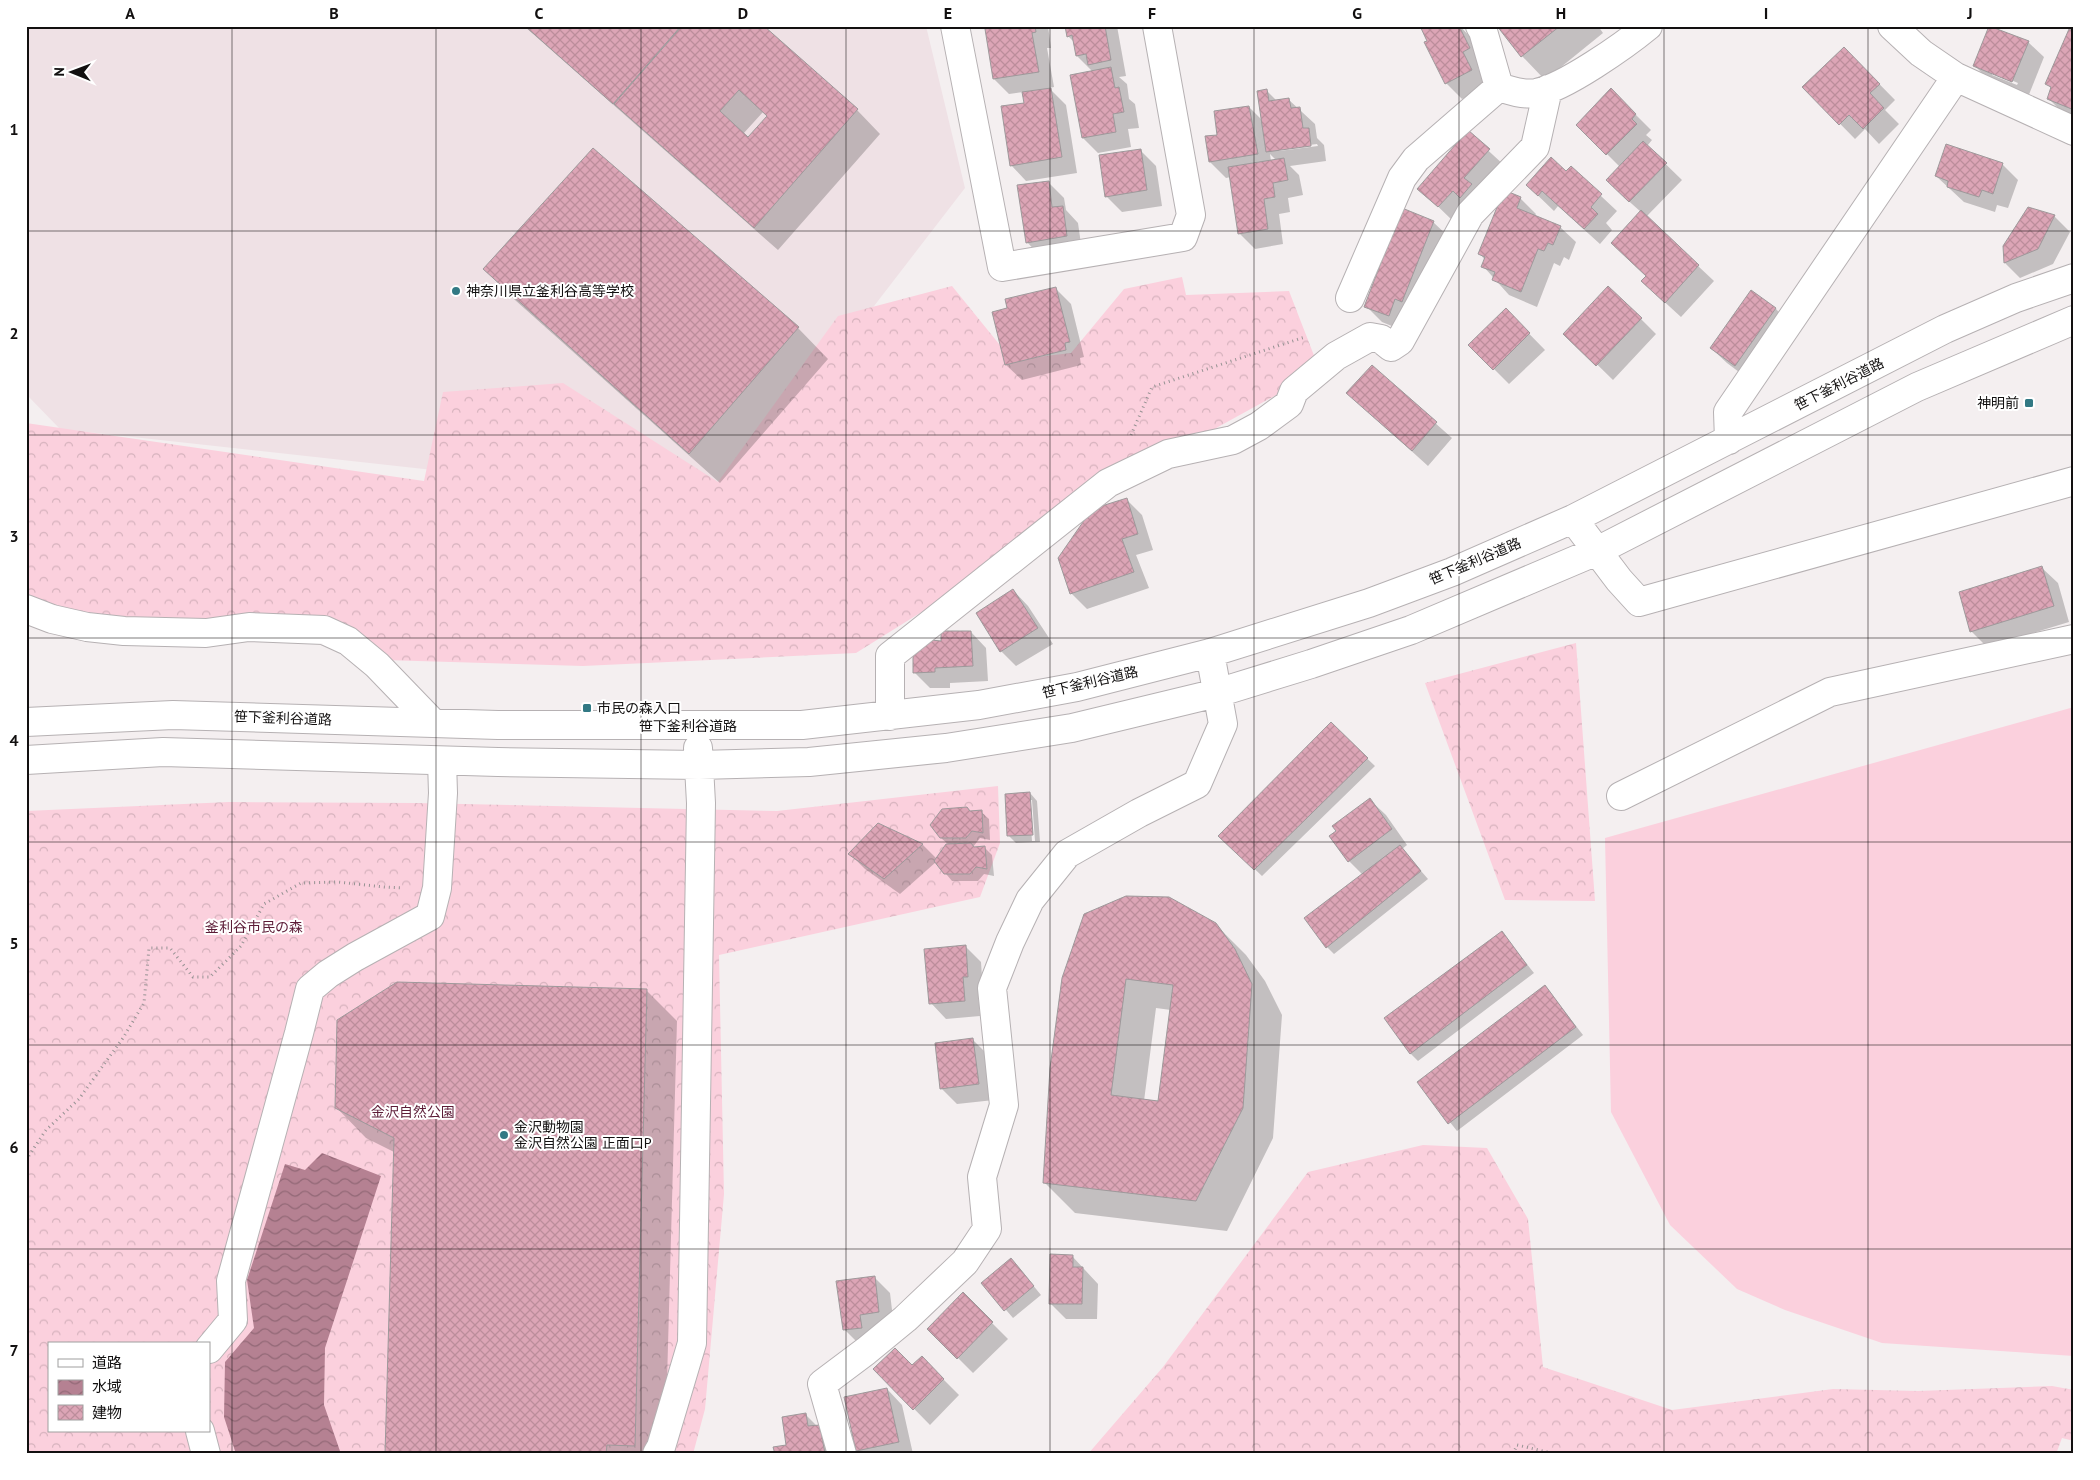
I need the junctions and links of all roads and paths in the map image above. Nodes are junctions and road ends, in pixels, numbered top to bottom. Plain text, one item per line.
1 (955, 26) edge
2 (1156, 26) edge
3 (1480, 26) edge
4 (1892, 26) edge
5 (1635, 30) edge
6 (1956, 77) junction
7 (1499, 87) junction
8 (1548, 89) junction
9 (2074, 131) edge
10 (2074, 278) edge
11 (1350, 298) dead end
12 (2074, 320) edge
13 (1312, 333) dead end
14 (1729, 440) junction
15 (2074, 481) edge
16 (1108, 483) junction
17 (1573, 519) junction
18 (1597, 551) junction
19 (26, 609) edge
20 (2074, 639) edge
21 (1210, 653) junction
22 (1217, 693) junction
23 (890, 716) junction
24 (26, 722) edge
25 (432, 722) junction
26 (697, 726) junction
27 (26, 760) edge
28 (442, 761) junction
29 (699, 765) junction
30 (1622, 796) dead end
31 (437, 888) junction
32 (26, 1160) edge
33 (210, 1348) edge
34 (200, 1432) edge
35 (206, 1454) edge
36 (657, 1454) edge
37 (842, 1454) edge
38 (1513, 1454) edge
39 (1556, 1454) edge

1 - 2 street
3 - 7 street
4 - 6 street
5 - 8 street
6 - 9 street
6 - 14 street
7 - 8 street
7 - 11 street
8 - 16 street
10 - 14 street, 笹下釜利谷道路
12 - 18 street
13 - 16 path
14 - 17 street, 笹下釜利谷道路
15 - 18 street
16 - 23 street
17 - 18 street
17 - 21 street, 笹下釜利谷道路
18 - 22 street
19 - 25 street
20 - 30 street
21 - 22 street
21 - 23 street, 笹下釜利谷道路
22 - 29 street
22 - 37 street
23 - 26 street, 笹下釜利谷道路
24 - 25 street, 笹下釜利谷道路
25 - 26 street, 笹下釜利谷道路
26 - 29 street
27 - 28 street
28 - 29 street
28 - 31 street
29 - 36 street
31 - 32 path
31 - 33 street
34 - 35 street
38 - 39 path

